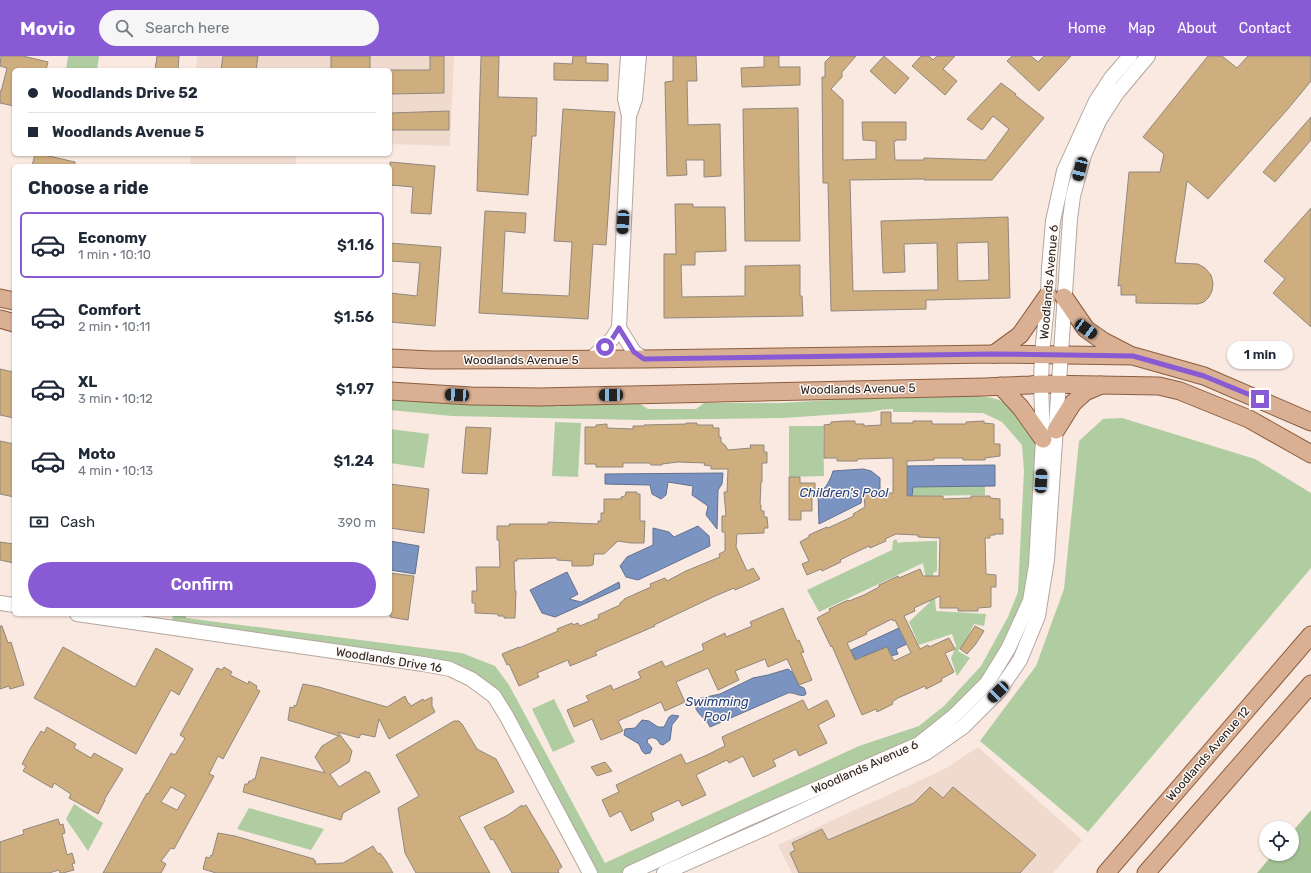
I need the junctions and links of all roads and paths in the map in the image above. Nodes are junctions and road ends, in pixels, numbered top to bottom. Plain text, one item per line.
1 (628, 56) edge
2 (639, 56) edge
3 (1130, 56) edge
4 (1148, 56) edge
5 (629, 116) junction
6 (1056, 296) junction
7 (0, 298) edge
8 (12, 301) edge
9 (0, 319) edge
10 (12, 322) edge
11 (619, 328) junction
12 (994, 354) junction
13 (1042, 354) junction
14 (1060, 355) junction
15 (1133, 356) junction
16 (392, 358) edge
17 (644, 359) junction
18 (590, 360) junction
19 (1041, 384) junction
20 (1059, 384) junction
21 (1103, 384) junction
22 (1001, 386) junction
23 (392, 391) edge
24 (1311, 422) edge
25 (1049, 435) junction
26 (1311, 454) edge
27 (0, 603) edge
28 (12, 605) edge
29 (104, 616) edge
30 (172, 621) edge
31 (1311, 635) edge
32 (1311, 684) edge
33 (590, 873) edge
34 (630, 873) edge
35 (664, 873) edge
36 (1106, 873) edge
37 (1146, 873) edge

1 - 5 street
2 - 5 street
3 - 6 street, Woodlands Avenue 6
4 - 6 street, Woodlands Avenue 6
5 - 11 street
6 - 12 main road
6 - 13 street, Woodlands Avenue 6
6 - 14 street, Woodlands Avenue 6
6 - 15 main road
7 - 8 main road
9 - 10 main road
11 - 17 street
11 - 18 street
12 - 13 main road, Woodlands Avenue 5
12 - 17 main road, Woodlands Avenue 5
13 - 14 main road, Woodlands Avenue 5
13 - 19 street, Woodlands Avenue 6
14 - 15 main road, Woodlands Avenue 5
14 - 20 street, Woodlands Avenue 6
15 - 24 main road, Woodlands Avenue 5
16 - 18 main road, Woodlands Avenue 5
17 - 18 main road, Woodlands Avenue 5
19 - 20 main road, Woodlands Avenue 5
19 - 22 main road, Woodlands Avenue 5
19 - 25 street, Woodlands Avenue 6
20 - 21 main road, Woodlands Avenue 5
20 - 25 street, Woodlands Avenue 6
21 - 25 main road
21 - 26 main road, Woodlands Avenue 5
22 - 23 main road, Woodlands Avenue 5
22 - 25 main road
25 - 34 street, Woodlands Avenue 6
25 - 35 street, Woodlands Avenue 6
27 - 28 street
29 - 30 street, Woodlands Drive 16
30 - 33 street, Woodlands Drive 16
31 - 36 main road, Woodlands Avenue 12
32 - 37 main road

